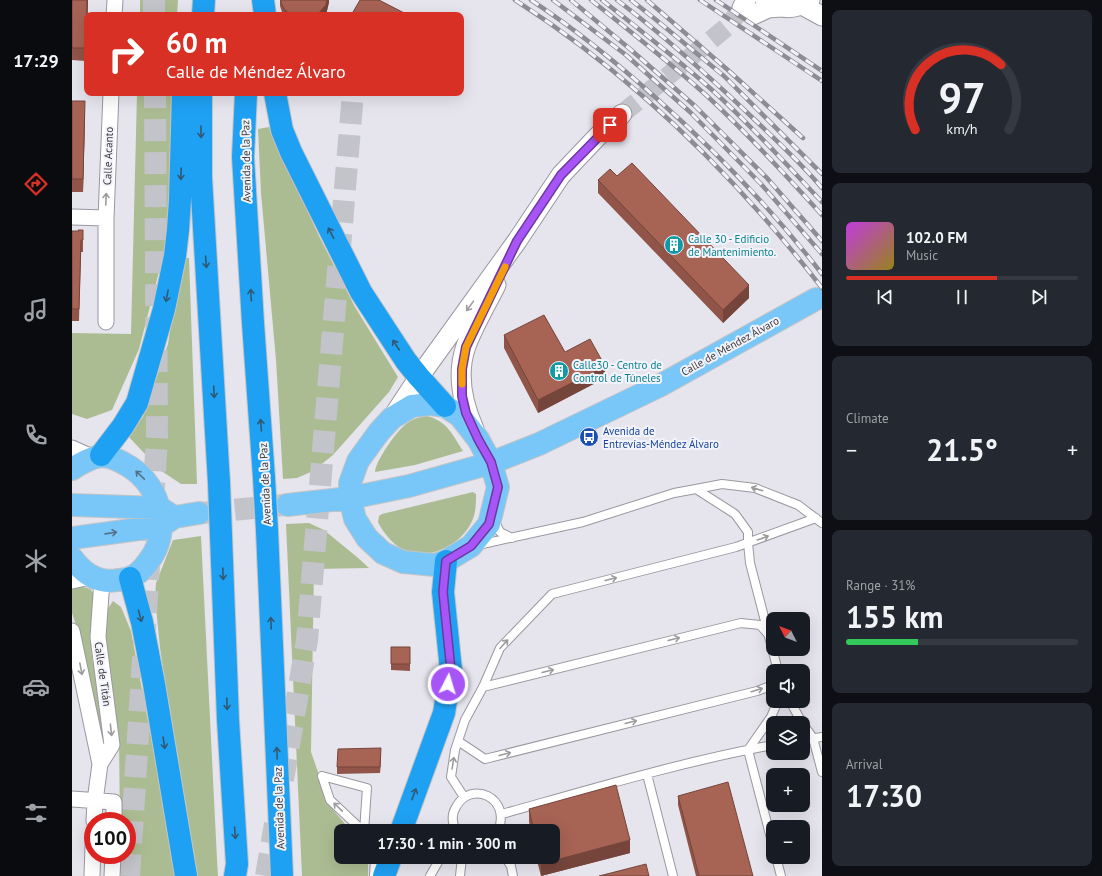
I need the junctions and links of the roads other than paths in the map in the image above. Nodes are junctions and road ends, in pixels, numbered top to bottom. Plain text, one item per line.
1 (115, 0) edge
2 (204, 0) edge
3 (251, 0) edge
4 (263, 0) edge
5 (806, 2) edge
6 (773, 4) edge
7 (747, 7) edge
8 (114, 12) edge
9 (203, 12) edge
10 (250, 12) edge
11 (265, 12) edge
12 (822, 16) edge
13 (111, 96) edge
14 (184, 96) edge
15 (201, 96) edge
16 (246, 96) edge
17 (276, 96) edge
18 (622, 114) tunnel mouth
19 (72, 217) edge
20 (106, 218) junction
21 (517, 241) junction
22 (816, 299) dead end
23 (106, 322) dead end
24 (419, 377) junction
25 (445, 406) junction
26 (392, 418) junction
27 (478, 439) junction
28 (72, 448) edge
29 (96, 456) junction
30 (491, 462) junction
31 (72, 469) edge
32 (696, 489) junction
33 (350, 498) junction
34 (72, 505) edge
35 (287, 505) tunnel mouth
36 (492, 511) junction
37 (199, 513) tunnel mouth
38 (165, 517) junction
39 (819, 520) edge
40 (72, 538) edge
41 (512, 538) junction
42 (748, 543) junction
43 (471, 546) junction
44 (72, 558) edge
45 (446, 561) junction
46 (130, 578) junction
47 (88, 579) edge
48 (766, 624) edge
49 (72, 631) edge
50 (766, 632) edge
51 (483, 687) junction
52 (766, 687) edge
53 (775, 708) edge
54 (810, 734) edge
55 (822, 737) edge
56 (813, 738) junction
57 (810, 739) edge
58 (458, 740) junction
59 (766, 746) edge
60 (748, 750) junction
61 (100, 764) junction
62 (822, 772) edge
63 (646, 774) junction
64 (464, 797) junction
65 (72, 799) edge
66 (95, 801) junction
67 (94, 812) edge
68 (114, 812) edge
69 (502, 814) junction
70 (766, 820) edge
71 (403, 824) edge
72 (454, 824) edge
73 (501, 824) edge
74 (363, 831) edge
75 (92, 864) edge
76 (113, 864) edge
77 (375, 864) edge
78 (388, 864) edge
79 (437, 864) edge
80 (461, 864) edge
81 (509, 864) edge
82 (778, 864) edge
83 (237, 872) edge
84 (92, 876) edge
85 (112, 876) edge
86 (186, 876) edge
87 (282, 876) edge
88 (374, 876) edge
89 (384, 876) edge
90 (430, 876) edge
91 (460, 876) edge
92 (513, 876) edge
93 (673, 876) edge
94 (781, 876) edge

1 - 8 street
2 - 9 highway
3 - 10 highway
4 - 11 highway
5 - 6 street
5 - 12 street
6 - 7 street
20 -> 13 street, Calle Acanto
14 -> 29 highway
15 -> 83 highway, bridge
87 -> 16 highway, Avenida de la Paz, bridge
24 -> 17 highway
18 - 21 street
19 - 20 street
20 - 23 street, Calle Acanto
21 -> 24 street
21 - 27 street
22 - 30 main road, Calle de Méndez Álvaro
24 - 25 highway
24 - 26 street
25 - 26 main road
25 - 27 main road
26 - 33 main road
27 - 30 main road
28 - 29 street
29 - 31 main road
38 -> 29 main road
30 - 33 main road, Calle de Méndez Álvaro
30 - 36 main road
39 -> 32 lane
32 - 41 lane
32 - 42 lane
33 - 35 main road, Calle de Méndez Álvaro
33 - 45 main road
34 - 38 main road
36 - 41 lane
36 - 43 main road
37 - 38 main road
40 -> 38 main road
38 - 46 main road
42 -> 39 lane
41 - 43 lane
42 - 48 lane
51 -> 42 lane
43 - 45 main road
44 - 47 main road
71 -> 45 highway
46 - 47 main road
46 -> 86 highway
47 -> 61 street, Calle de Titán
49 -> 61 street, Calle de Titán
51 -> 50 lane
51 - 58 lane
58 -> 52 lane
53 - 60 lane
54 - 56 lane
55 - 56 lane
56 - 57 lane
56 - 62 lane
64 -> 58 lane
59 - 60 lane
60 - 63 lane
60 - 70 lane
61 - 66 street, Calle de Titán
63 - 69 lane
63 - 93 lane
64 - 69 lane
64 - 72 lane
65 - 66 street
66 - 67 street, Calle de Titán
66 - 68 street
69 - 73 lane
74 -> 74 lane
75 - 84 street
76 - 85 street
77 - 88 lane
78 - 89 highway
79 - 90 lane
80 - 91 lane
81 - 92 lane
82 - 94 lane

